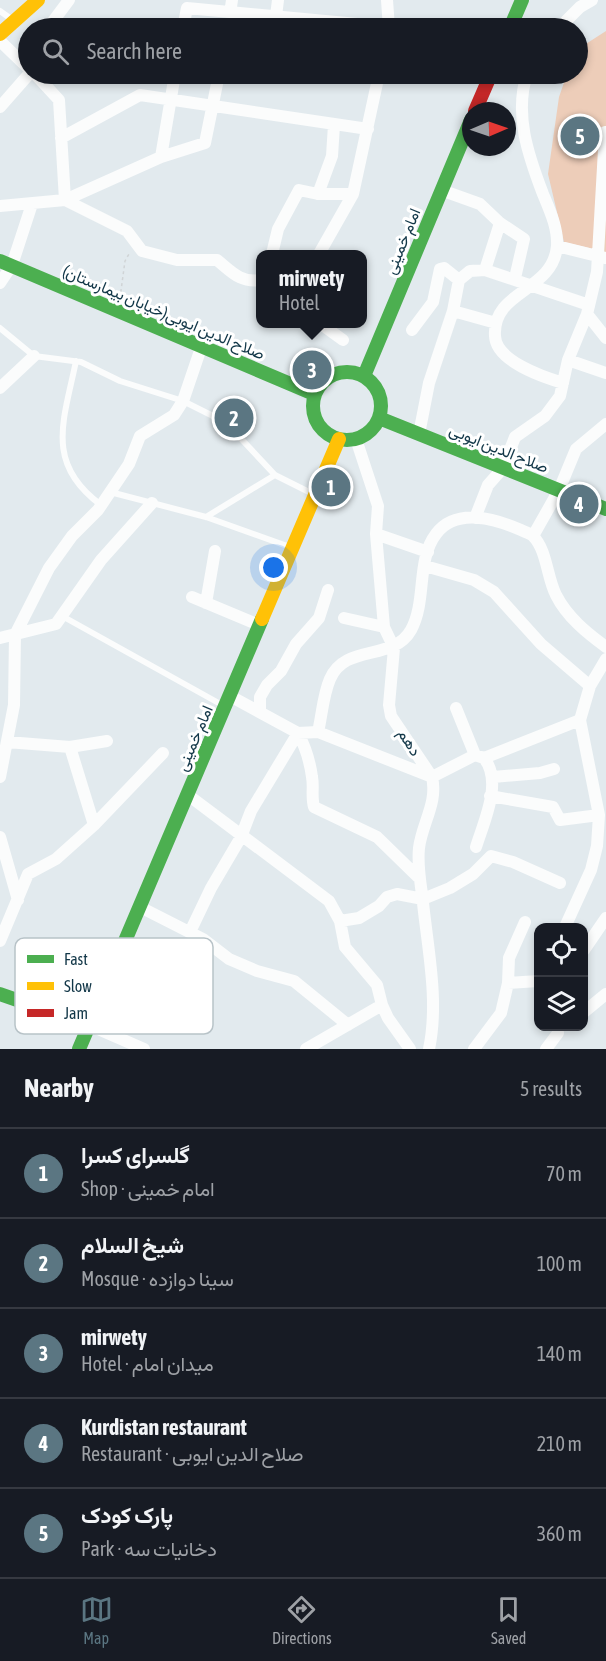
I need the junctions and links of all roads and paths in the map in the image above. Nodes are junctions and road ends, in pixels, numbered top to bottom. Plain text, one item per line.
1 (38, 0) edge
2 (69, 0) edge
3 (278, 0) edge
4 (387, 0) edge
5 (522, 0) edge
6 (592, 0) edge
7 (183, 4) edge
8 (232, 6) edge
9 (0, 11) edge
10 (276, 16) junction
11 (56, 18) edge
12 (295, 18) edge
13 (388, 18) edge
14 (514, 18) edge
15 (569, 18) edge
16 (14, 21) junction
17 (0, 33) edge
18 (0, 41) edge
19 (18, 57) edge
20 (18, 79) edge
21 (44, 84) edge
22 (173, 84) edge
23 (217, 84) edge
24 (377, 84) edge
25 (487, 84) edge
26 (524, 84) edge
27 (171, 99) junction
28 (479, 102) edge
29 (213, 105) junction
30 (0, 107) edge
31 (334, 125) junction
32 (368, 129) junction
33 (605, 132) edge
34 (61, 138) junction
35 (462, 141) edge
36 (161, 157) junction
37 (441, 190) junction
38 (318, 194) junction
39 (353, 194) junction
40 (65, 200) junction
41 (33, 204) junction
42 (0, 206) edge
43 (500, 223) junction
44 (135, 242) junction
45 (557, 246) junction
46 (273, 250) edge
47 (323, 250) edge
48 (602, 257) edge
49 (6, 263) edge
50 (485, 270) junction
51 (515, 278) junction
52 (459, 280) junction
53 (256, 281) edge
54 (0, 283) edge
55 (534, 285) junction
56 (117, 309) junction
57 (588, 309) junction
58 (453, 311) junction
59 (496, 323) junction
60 (0, 328) edge
61 (326, 328) edge
62 (412, 330) dead end
63 (606, 338) edge
64 (343, 340) dead end
65 (202, 345) junction
66 (34, 356) junction
67 (568, 360) junction
68 (76, 361) junction
69 (606, 373) edge
70 (364, 376) junction
71 (563, 383) junction
72 (0, 388) edge
73 (315, 394) junction
74 (183, 401) junction
75 (379, 418) junction
76 (606, 424) edge
77 (419, 434) junction
78 (339, 439) junction
79 (356, 439) junction
80 (503, 468) junction
81 (275, 475) junction
82 (559, 490) junction
83 (110, 492) junction
84 (315, 495) junction
85 (152, 503) junction
86 (101, 505) junction
87 (606, 509) edge
88 (206, 517) junction
89 (475, 518) junction
90 (376, 534) junction
91 (533, 536) junction
92 (293, 548) junction
93 (215, 551) dead end
94 (428, 552) junction
95 (425, 566) junction
96 (328, 590) dead end
97 (192, 597) dead end
98 (206, 603) junction
99 (61, 616) junction
100 (344, 618) dead end
101 (260, 625) junction
102 (384, 627) junction
103 (15, 635) junction
104 (0, 638) edge
105 (606, 647) edge
106 (393, 648) junction
107 (606, 659) edge
108 (590, 686) junction
109 (227, 701) junction
110 (456, 708) dead end
111 (260, 712) junction
112 (580, 720) junction
113 (318, 732) junction
114 (298, 733) junction
115 (107, 741) dead end
116 (7, 742) junction
117 (70, 747) junction
118 (163, 753) dead end
119 (480, 757) junction
120 (554, 769) dead end
121 (0, 777) edge
122 (432, 777) junction
123 (493, 777) junction
124 (188, 795) junction
125 (490, 796) junction
126 (598, 814) junction
127 (94, 825) junction
128 (0, 837) edge
129 (241, 837) junction
130 (476, 847) dead end
131 (418, 878) junction
132 (6, 882) edge
133 (560, 883) dead end
134 (423, 899) junction
135 (18, 900) junction
136 (140, 907) junction
137 (606, 918) edge
138 (340, 921) junction
139 (525, 922) dead end
140 (567, 923) edge
141 (190, 932) junction
142 (127, 938) edge
143 (199, 938) edge
144 (0, 941) edge
145 (588, 944) edge
146 (213, 948) edge
147 (534, 981) edge
148 (508, 982) junction
149 (0, 994) edge
150 (606, 994) edge
151 (15, 999) edge
152 (382, 1005) junction
153 (588, 1009) edge
154 (348, 1025) junction
155 (560, 1031) edge
156 (85, 1034) edge
157 (110, 1034) edge
158 (550, 1047) edge
159 (79, 1049) edge
160 (144, 1049) edge
161 (306, 1049) edge
162 (410, 1049) edge
163 (429, 1049) edge
164 (474, 1049) edge

1 - 16 main road
2 - 11 street
3 - 10 street
4 - 13 street
5 - 14 main road
6 - 15 street
7 - 8 street
8 - 10 street
9 - 16 lane
10 - 12 street
16 - 17 main road
18 - 19 street
20 - 30 street
21 - 34 street
22 - 27 street
23 - 29 street
24 - 32 street
25 - 28 main road
26 - 45 street
27 - 29 street
27 - 34 street
27 - 36 street
29 - 31 street
29 - 36 street
31 - 32 street
31 - 38 street
32 - 39 street
33 - 48 street
34 - 40 street
35 - 37 main road, امام خمینی
36 - 40 street
37 - 43 street
37 - 70 main road, امام خمینی
38 - 39 street
38 - 46 street
39 - 47 street
40 - 41 street
40 - 44 street
41 - 42 street
41 - 49 street
43 - 50 street
43 - 51 street
44 - 53 street
44 - 56 path
45 - 48 street
45 - 55 street
48 - 57 street
49 - 54 street
49 - 56 main road, صلاح الدین ایوبی(خیابان بیمارستان)
50 - 51 street
50 - 52 street
51 - 55 street
52 - 58 street
52 - 62 street
55 - 57 street
55 - 59 street
56 - 65 main road, صلاح الدین ایوبی(خیابان بیمارستان)
57 - 63 street
57 - 67 street
58 - 59 street
58 - 77 street
59 - 71 street
60 - 66 lane
61 - 64 street
65 - 73 main road, صلاح الدین ایوبی(خیابان بیمارستان)
65 - 74 street
66 - 68 lane
66 - 72 street
67 - 69 street
67 - 71 street
68 - 74 lane
68 - 86 lane
70 - 73 main road
70 - 75 main road
71 - 80 street
73 - 78 main road
74 - 81 lane
74 - 83 street
75 - 77 main road, صلاح الدین ایوبی
75 - 79 main road
76 - 82 street
77 - 80 main road, صلاح الدین ایوبی
78 - 79 main road
78 - 84 main road, امام خمینی
79 - 90 street, دهم
80 - 82 main road, صلاح الدین ایوبی
80 - 89 street
81 - 84 lane
81 - 88 lane
82 - 87 main road, صلاح الدین ایوبی
82 - 91 street
83 - 85 lane
83 - 86 street
84 - 92 main road, امام خمینی
85 - 88 lane
85 - 99 street
86 - 103 street
88 - 92 lane
89 - 91 street
89 - 94 street
90 - 94 street
90 - 102 street, دهم
91 - 105 street
92 - 101 main road, امام خمینی
93 - 98 street
94 - 95 street
95 - 106 street
95 - 108 street
96 - 111 street
97 - 98 street
98 - 101 street
99 - 103 street
99 - 109 lane
100 - 102 street
101 - 109 main road, امام خمینی
102 - 106 street, دهم
103 - 104 street
103 - 116 street
106 - 113 street
106 - 122 street, دهم
107 - 108 street
108 - 112 street
109 - 111 street
109 - 124 main road, امام خمینی
110 - 119 street
111 - 114 street
112 - 119 street
112 - 126 street
113 - 114 street
113 - 122 street
114 - 129 street
114 - 131 street
115 - 117 street
116 - 117 street
116 - 121 street
117 - 127 street
118 - 127 street
119 - 122 street
119 - 123 street
120 - 123 street
122 - 131 street
123 - 125 street
124 - 129 street
124 - 136 main road, امام خمینی
125 - 126 street
125 - 130 street
126 - 140 street
127 - 135 street
128 - 132 street
129 - 138 street
129 - 141 street
131 - 134 street
132 - 135 street
133 - 134 street
134 - 138 street
134 - 163 street
135 - 144 street
136 - 141 street
136 - 142 main road, امام خمینی
137 - 145 street
138 - 152 street
139 - 148 street
141 - 143 street
146 - 154 street
147 - 148 street
148 - 164 street
149 - 151 main road
150 - 153 street
152 - 154 street
152 - 162 street
154 - 161 street
155 - 158 street
156 - 159 main road, امام خمینی
157 - 160 street

